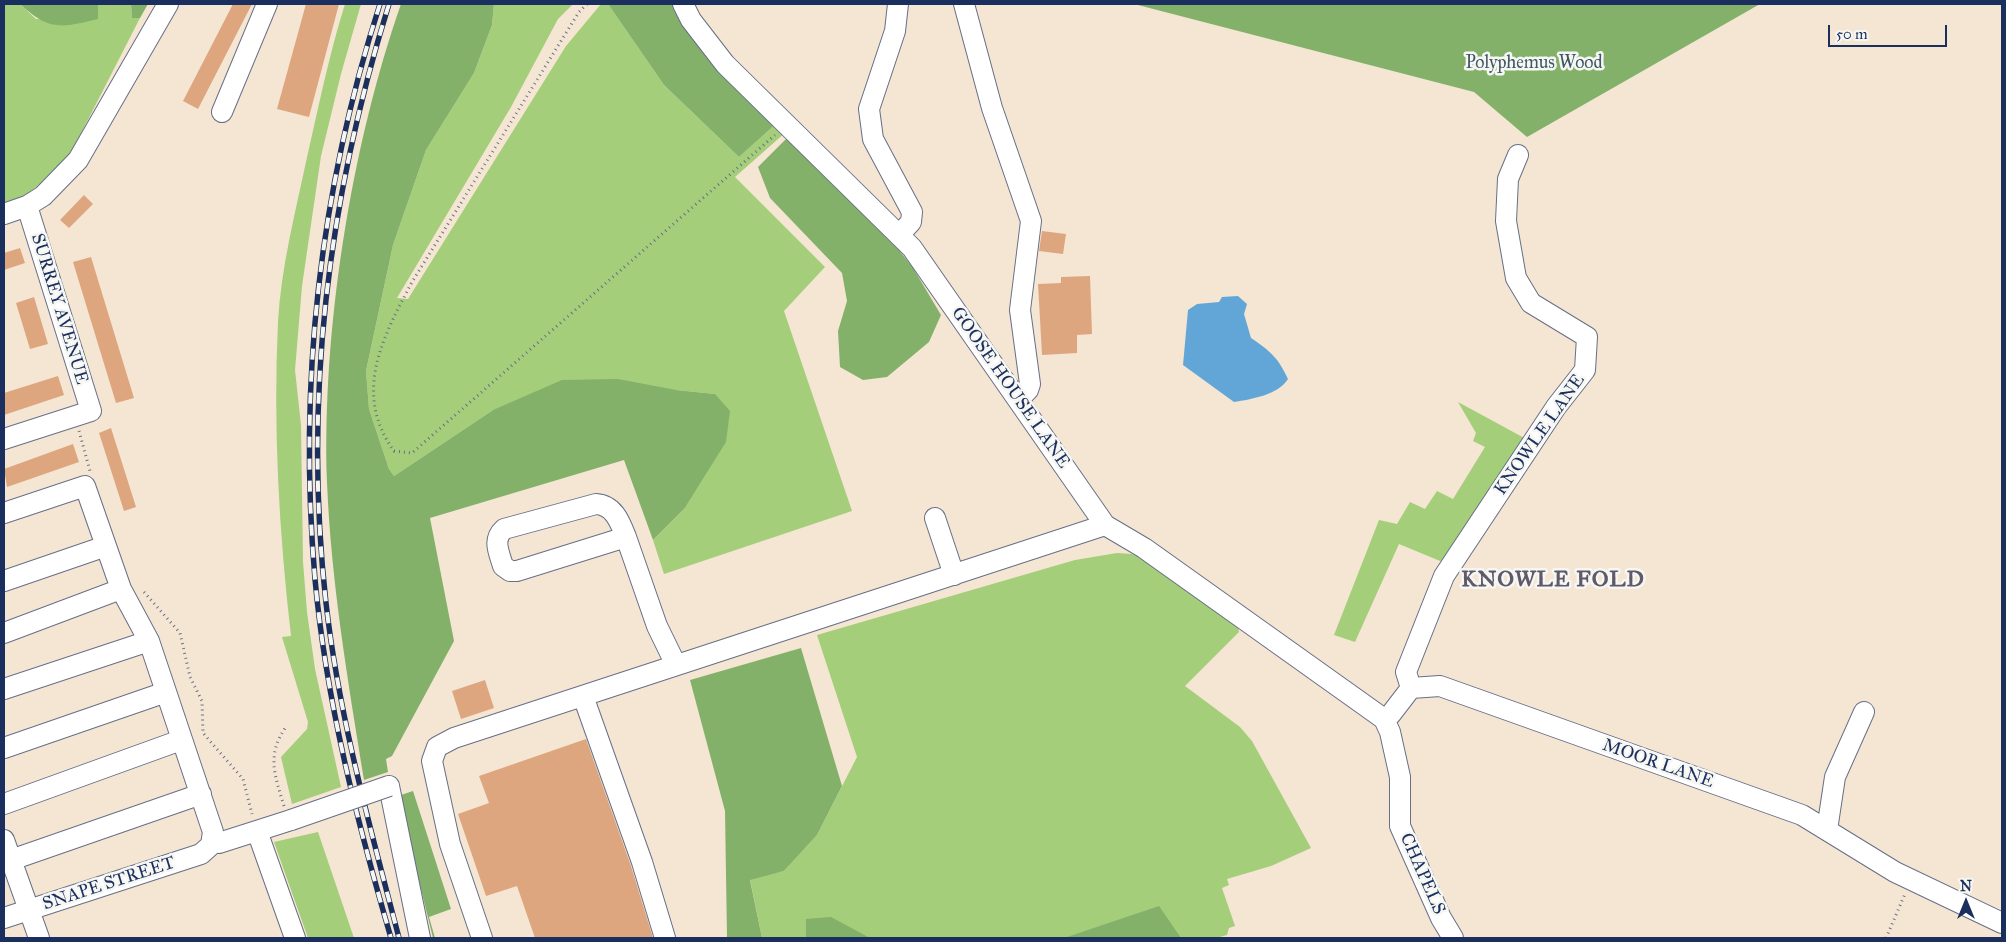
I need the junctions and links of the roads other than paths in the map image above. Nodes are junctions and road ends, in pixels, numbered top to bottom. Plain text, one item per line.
1 (168, 4) edge
2 (267, 4) edge
3 (683, 4) edge
4 (898, 4) edge
5 (964, 4) edge
6 (222, 112) dead end
7 (1518, 155) dead end
8 (27, 206) junction
9 (4, 214) edge
10 (899, 235) junction
11 (1018, 400) junction
12 (4, 438) edge
13 (4, 513) edge
14 (935, 518) dead end
15 (1105, 526) junction
16 (626, 537) junction
17 (106, 546) junction
18 (954, 575) junction
19 (4, 582) edge
20 (121, 589) junction
21 (4, 633) edge
22 (149, 641) junction
23 (676, 665) junction
24 (1411, 688) junction
25 (4, 689) edge
26 (166, 692) junction
27 (583, 696) junction
28 (1864, 712) dead end
29 (1384, 719) junction
30 (181, 740) junction
31 (4, 748) edge
32 (201, 794) junction
33 (4, 804) edge
34 (1827, 830) junction
35 (257, 831) junction
36 (4, 840) edge
37 (212, 843) junction
38 (10, 860) junction
39 (29, 910) junction
40 (4, 918) edge
41 (2002, 923) edge
42 (39, 938) edge
43 (295, 938) edge
44 (420, 938) edge
45 (482, 938) edge
46 (665, 938) edge
47 (1453, 938) edge

1 - 8 street
2 - 6 street
3 - 10 street, GOOSE HOUSE LANE
4 - 10 street
5 - 11 street
7 - 24 street, KNOWLE LANE
8 - 9 street
8 - 12 street, SURREY AVENUE
10 - 11 street, GOOSE HOUSE LANE
11 - 15 street, GOOSE HOUSE LANE
13 - 17 street
14 - 18 street
15 - 18 street
15 - 29 street, GOOSE HOUSE LANE
16 - 16 street
16 - 23 street
17 - 19 street
17 - 20 street
18 - 23 street
20 - 21 street
20 - 22 street
22 - 25 street
22 - 26 street
23 - 27 street
24 - 29 street
24 - 34 street, MOOR LANE
26 - 30 street
26 - 31 street
27 - 45 street
27 - 46 street
28 - 34 street
29 - 47 street, CHAPELS
30 - 32 street
30 - 33 street
32 - 37 street
32 - 38 street
34 - 41 street, MOOR LANE
35 - 37 street, SNAPE STREET
35 - 43 street
35 - 44 street, SNAPE STREET, bridge
36 - 38 street
37 - 39 street, SNAPE STREET
38 - 39 street
39 - 40 street, SNAPE STREET
39 - 42 street

